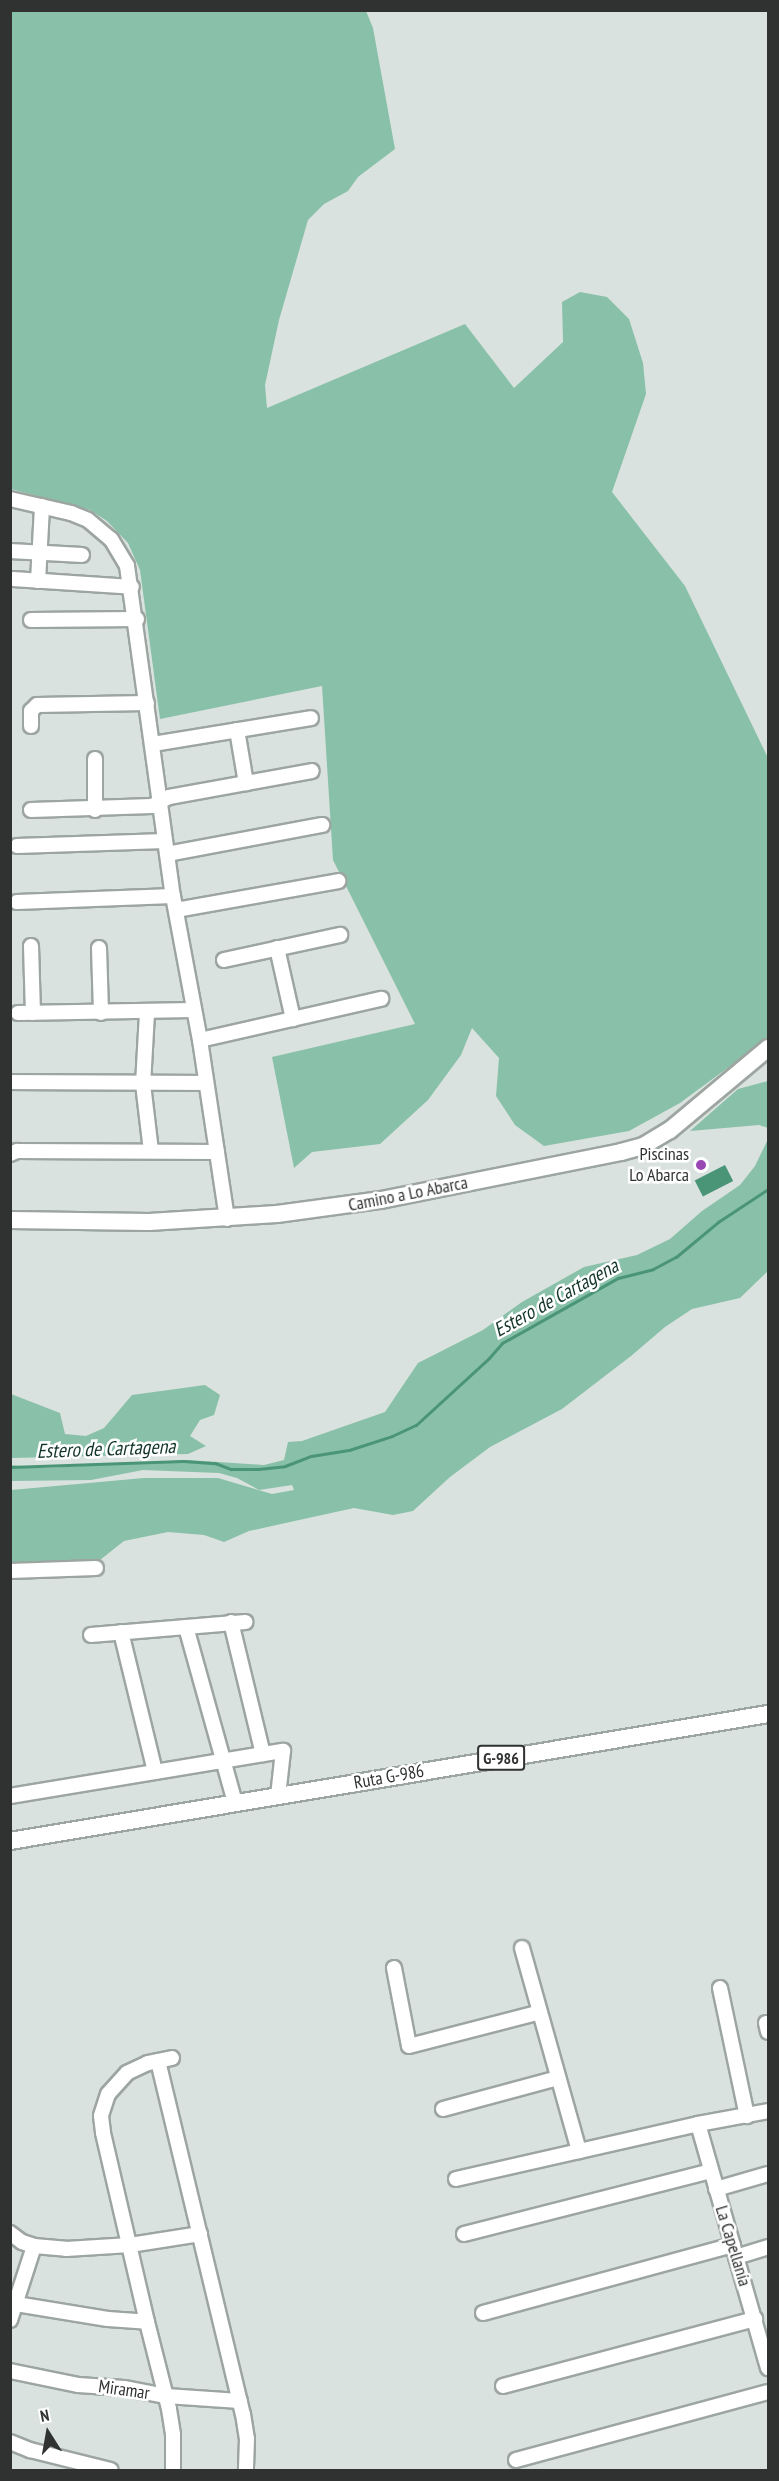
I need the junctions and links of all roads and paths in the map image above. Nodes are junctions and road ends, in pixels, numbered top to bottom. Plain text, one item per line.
1 (10, 499) edge
2 (42, 506) junction
3 (10, 551) edge
4 (39, 552) junction
5 (82, 555) dead end
6 (13, 579) dead end
7 (38, 581) junction
8 (132, 587) junction
9 (137, 619) junction
10 (30, 620) dead end
11 (147, 703) junction
12 (310, 718) dead end
13 (31, 726) dead end
14 (237, 730) junction
15 (153, 744) junction
16 (96, 759) dead end
17 (312, 771) dead end
18 (246, 783) junction
19 (160, 802) junction
20 (31, 810) dead end
21 (95, 810) junction
22 (322, 825) dead end
23 (17, 846) dead end
24 (166, 847) junction
25 (338, 881) dead end
26 (17, 902) dead end
27 (174, 903) junction
28 (340, 935) dead end
29 (31, 946) dead end
30 (99, 948) dead end
31 (277, 948) junction
32 (224, 960) dead end
33 (381, 999) dead end
34 (194, 1010) junction
35 (33, 1012) junction
36 (18, 1013) dead end
37 (101, 1013) junction
38 (147, 1013) junction
39 (293, 1019) junction
40 (200, 1040) junction
41 (768, 1048) edge
42 (10, 1082) edge
43 (206, 1083) junction
44 (143, 1084) junction
45 (151, 1151) junction
46 (217, 1152) junction
47 (10, 1154) edge
48 (227, 1219) junction
49 (10, 1220) edge
50 (96, 1568) dead end
51 (10, 1571) edge
52 (186, 1627) junction
53 (121, 1632) junction
54 (91, 1635) dead end
55 (768, 1714) edge
56 (263, 1754) junction
57 (223, 1761) junction
58 (155, 1772) junction
59 (278, 1796) junction
60 (10, 1797) edge
61 (235, 1803) junction
62 (10, 1841) edge
63 (522, 1948) dead end
64 (394, 1968) dead end
65 (720, 1988) dead end
66 (540, 2012) junction
67 (172, 2058) dead end
68 (158, 2061) junction
69 (558, 2078) junction
70 (768, 2103) edge
71 (443, 2109) dead end
72 (758, 2114) edge
73 (698, 2124) junction
74 (579, 2151) junction
75 (711, 2171) junction
76 (768, 2174) edge
77 (456, 2179) dead end
78 (716, 2189) junction
79 (10, 2233) edge
80 (200, 2234) junction
81 (465, 2234) dead end
82 (34, 2246) junction
83 (130, 2246) junction
84 (768, 2247) edge
85 (735, 2251) junction
86 (13, 2305) edge
87 (483, 2313) dead end
88 (755, 2319) junction
89 (10, 2320) edge
90 (147, 2322) junction
91 (764, 2337) edge
92 (768, 2368) edge
93 (10, 2371) edge
94 (503, 2386) dead end
95 (768, 2392) edge
96 (166, 2396) junction
97 (240, 2401) junction
98 (10, 2442) edge
99 (516, 2460) dead end
100 (111, 2470) edge
101 (172, 2470) edge
102 (246, 2470) edge

1 - 2 street
2 - 4 street
2 - 8 street
3 - 4 street
4 - 5 street
4 - 7 street
6 - 7 street
7 - 8 street
8 - 9 street
9 - 10 street
9 - 11 street
11 - 13 street
11 - 15 street
12 - 14 street
14 - 15 street
14 - 18 street
15 - 19 street
16 - 21 street
17 - 18 street
18 - 19 street
19 - 21 street
19 - 24 street
20 - 21 street
22 - 24 street
23 - 24 street
24 - 27 street
25 - 27 street
26 - 27 street
27 - 34 street
28 - 31 street
29 - 35 street
30 - 37 street
31 - 32 street
31 - 39 street
33 - 39 street
34 - 38 street
34 - 40 street
35 - 36 street
35 - 37 street
37 - 38 street
38 - 44 street
39 - 40 street
40 - 43 street
41 - 48 main road, Camino a Lo Abarca
42 - 44 street
43 - 44 street
43 - 46 street
44 - 45 street
45 - 46 street
45 - 47 street
46 - 48 street
48 - 49 main road, Camino a Lo Abarca
50 - 51 street
52 - 53 street
52 - 56 street
52 - 57 street
53 - 54 street
53 - 58 street
55 - 59 main road, Ruta G-986 / G-986
56 - 57 street
56 - 59 street
57 - 58 street
57 - 61 street
58 - 60 street
59 - 61 main road, Ruta G-986 / G-986
61 - 62 main road, Ruta G-986 / G-986
63 - 66 street
64 - 66 street
65 - 72 street
66 - 69 street
67 - 68 street
68 - 80 street
68 - 83 street
69 - 71 street
69 - 74 street
70 - 72 street
72 - 73 street
73 - 74 street
73 - 75 street, La Capellanía
74 - 77 street
75 - 78 street, La Capellanía
75 - 81 street
76 - 78 street
78 - 85 street, La Capellanía
79 - 82 street
80 - 83 street
80 - 97 street
82 - 83 street
82 - 86 street
83 - 90 street
84 - 85 street
85 - 87 street
85 - 88 street, La Capellanía
86 - 89 street
86 - 90 street
88 - 91 street, La Capellanía
88 - 94 street
90 - 96 street
91 - 92 street, La Capellanía
93 - 96 street, Miramar
95 - 99 street
96 - 97 street, Miramar
96 - 101 street
97 - 102 street
98 - 100 street

